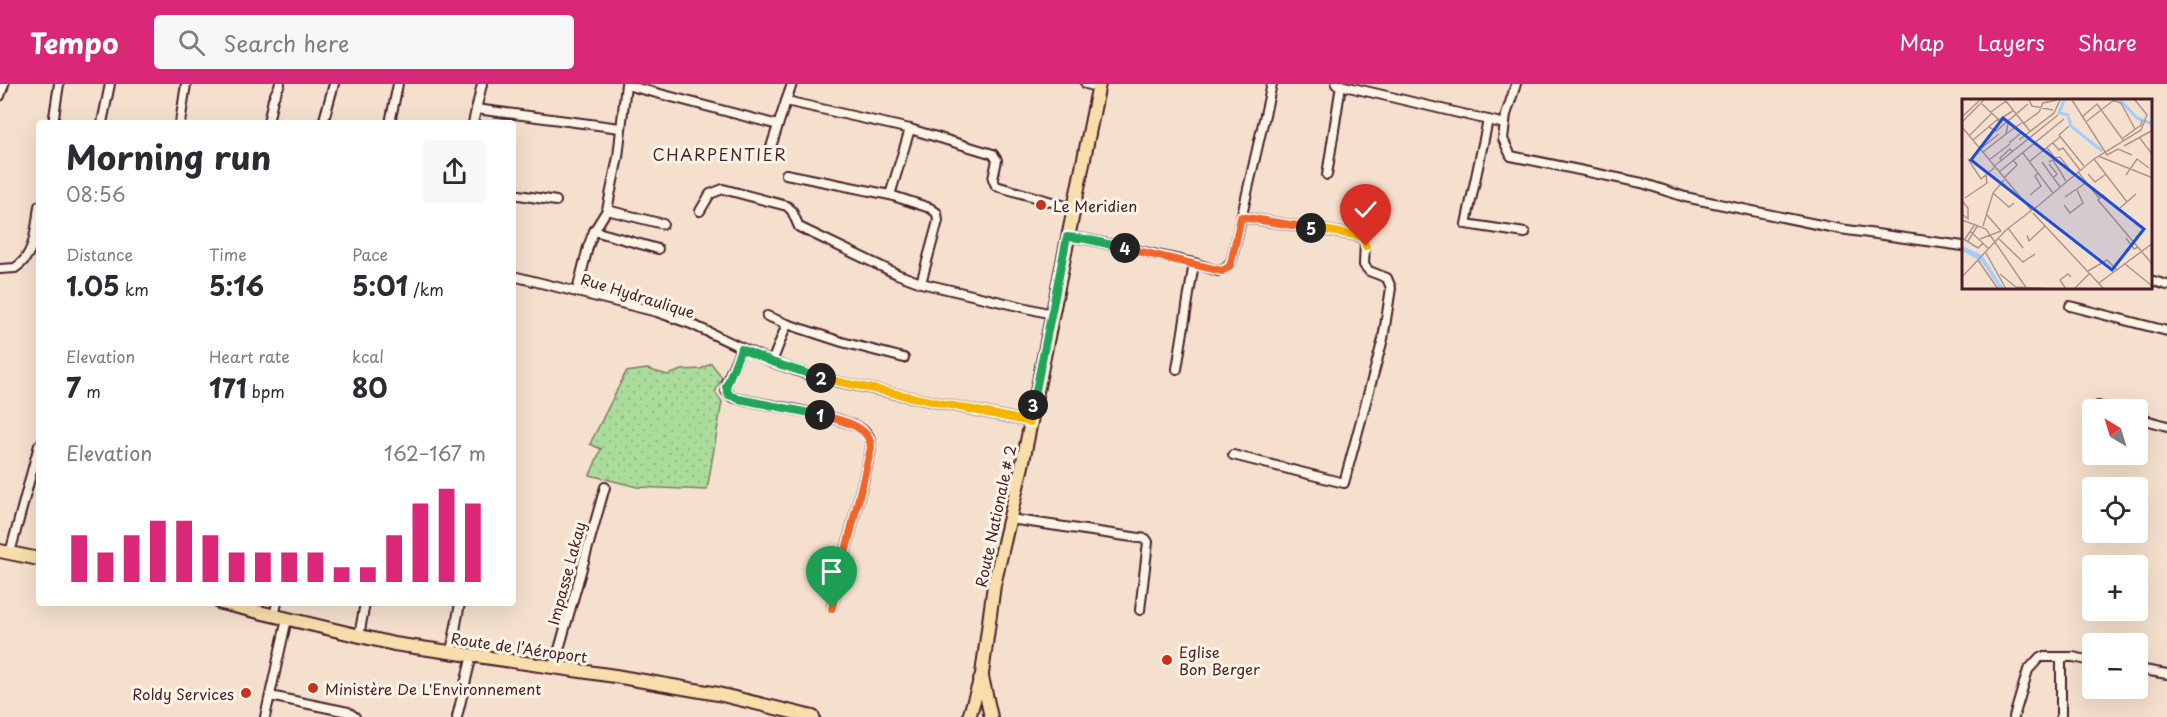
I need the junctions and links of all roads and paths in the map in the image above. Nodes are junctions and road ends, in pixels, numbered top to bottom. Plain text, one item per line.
1 (4, 84) edge
2 (59, 84) edge
3 (110, 84) edge
4 (186, 84) edge
5 (280, 84) edge
6 (334, 84) edge
7 (398, 84) edge
8 (482, 84) edge
9 (792, 84) edge
10 (1272, 84) edge
11 (1516, 84) edge
12 (626, 85) edge
13 (1094, 85) edge
14 (1339, 85) edge
15 (0, 96) edge
16 (786, 102) junction
17 (476, 109) junction
18 (53, 120) edge
19 (103, 120) edge
20 (180, 120) edge
21 (269, 120) edge
22 (324, 120) edge
23 (391, 120) edge
24 (474, 120) edge
25 (1488, 120) junction
26 (1505, 124) junction
27 (778, 125) junction
28 (620, 128) junction
29 (910, 129) junction
30 (769, 153) dead end
31 (786, 174) dead end
32 (1328, 175) dead end
33 (516, 194) edge
34 (890, 195) junction
35 (555, 201) dead end
36 (1073, 208) junction
37 (607, 210) junction
38 (700, 211) dead end
39 (1241, 217) junction
40 (663, 224) dead end
41 (36, 225) edge
42 (594, 231) junction
43 (1525, 233) dead end
44 (1067, 237) junction
45 (1962, 246) edge
46 (658, 249) dead end
47 (1194, 263) junction
48 (0, 268) edge
49 (516, 277) edge
50 (2152, 279) edge
51 (921, 283) junction
52 (2167, 285) edge
53 (577, 291) junction
54 (2070, 306) dead end
55 (1052, 314) junction
56 (767, 316) dead end
57 (787, 324) junction
58 (2167, 331) edge
59 (741, 349) junction
60 (904, 358) dead end
61 (772, 362) junction
62 (1177, 369) dead end
63 (2148, 421) edge
64 (1030, 422) junction
65 (2167, 426) edge
66 (36, 454) edge
67 (1233, 455) dead end
68 (605, 487) dead end
69 (1010, 519) junction
70 (5, 552) edge
71 (36, 559) edge
72 (233, 606) edge
73 (276, 606) edge
74 (364, 606) edge
75 (459, 606) edge
76 (832, 608) dead end
77 (1140, 610) dead end
78 (274, 616) junction
79 (287, 619) junction
80 (359, 636) junction
81 (451, 652) junction
82 (471, 655) junction
83 (2061, 657) junction
84 (2082, 659) edge
85 (554, 667) junction
86 (2148, 671) edge
87 (982, 674) junction
88 (2167, 674) edge
89 (270, 696) junction
90 (265, 717) edge
91 (355, 717) edge
92 (457, 717) edge
93 (813, 717) edge
94 (969, 717) edge
95 (991, 717) edge
96 (2014, 717) edge
97 (2061, 717) edge

1 - 15 street
2 - 18 street
3 - 19 street
4 - 20 street
5 - 21 street
6 - 22 street
7 - 23 street
8 - 17 street
9 - 16 street
10 - 39 street
11 - 26 street
12 - 27 street
12 - 28 street
13 - 36 main road, Route Nationale # 2
14 - 25 street
14 - 32 street
16 - 27 street
16 - 29 street
17 - 24 street
17 - 28 street
25 - 26 street
25 - 43 street
26 - 45 street
27 - 30 street
28 - 37 street
29 - 34 street
29 - 36 street
31 - 34 street
33 - 35 street
34 - 51 street
36 - 44 main road, Route Nationale # 2
37 - 40 street
37 - 42 street
38 - 51 street
39 - 47 street
39 - 67 street
41 - 48 street
42 - 46 street
42 - 53 street
44 - 47 street
44 - 55 main road, Route Nationale # 2
47 - 62 street
49 - 53 street, Rue Hydraulique
50 - 52 street
51 - 55 street
53 - 59 street, Rue Hydraulique
54 - 58 street
55 - 64 main road, Route Nationale # 2
56 - 57 street
57 - 60 street
57 - 61 street
59 - 61 street, Rue Hydraulique
59 - 76 street
61 - 64 street, Rue Hydraulique
63 - 65 street
64 - 69 main road, Route Nationale # 2
66 - 70 street
68 - 85 street, Impasse Lakay
69 - 77 street
69 - 87 main road, Route Nationale # 2
70 - 71 main road
72 - 78 main road, Route de l’Aéroport
73 - 78 street
74 - 80 street
75 - 81 street
78 - 79 main road, Route de l’Aéroport
79 - 80 main road, Route de l’Aéroport
79 - 89 street
80 - 81 main road, Route de l’Aéroport
81 - 82 main road, Route de l’Aéroport
82 - 85 main road, Route de l’Aéroport
82 - 92 street
83 - 84 street
83 - 96 street
83 - 97 street
85 - 93 main road, Route de l’Aéroport
86 - 88 street
87 - 94 main road, Route Nationale # 2
87 - 95 main road, Route Nationale # 2
89 - 90 street
89 - 91 street

